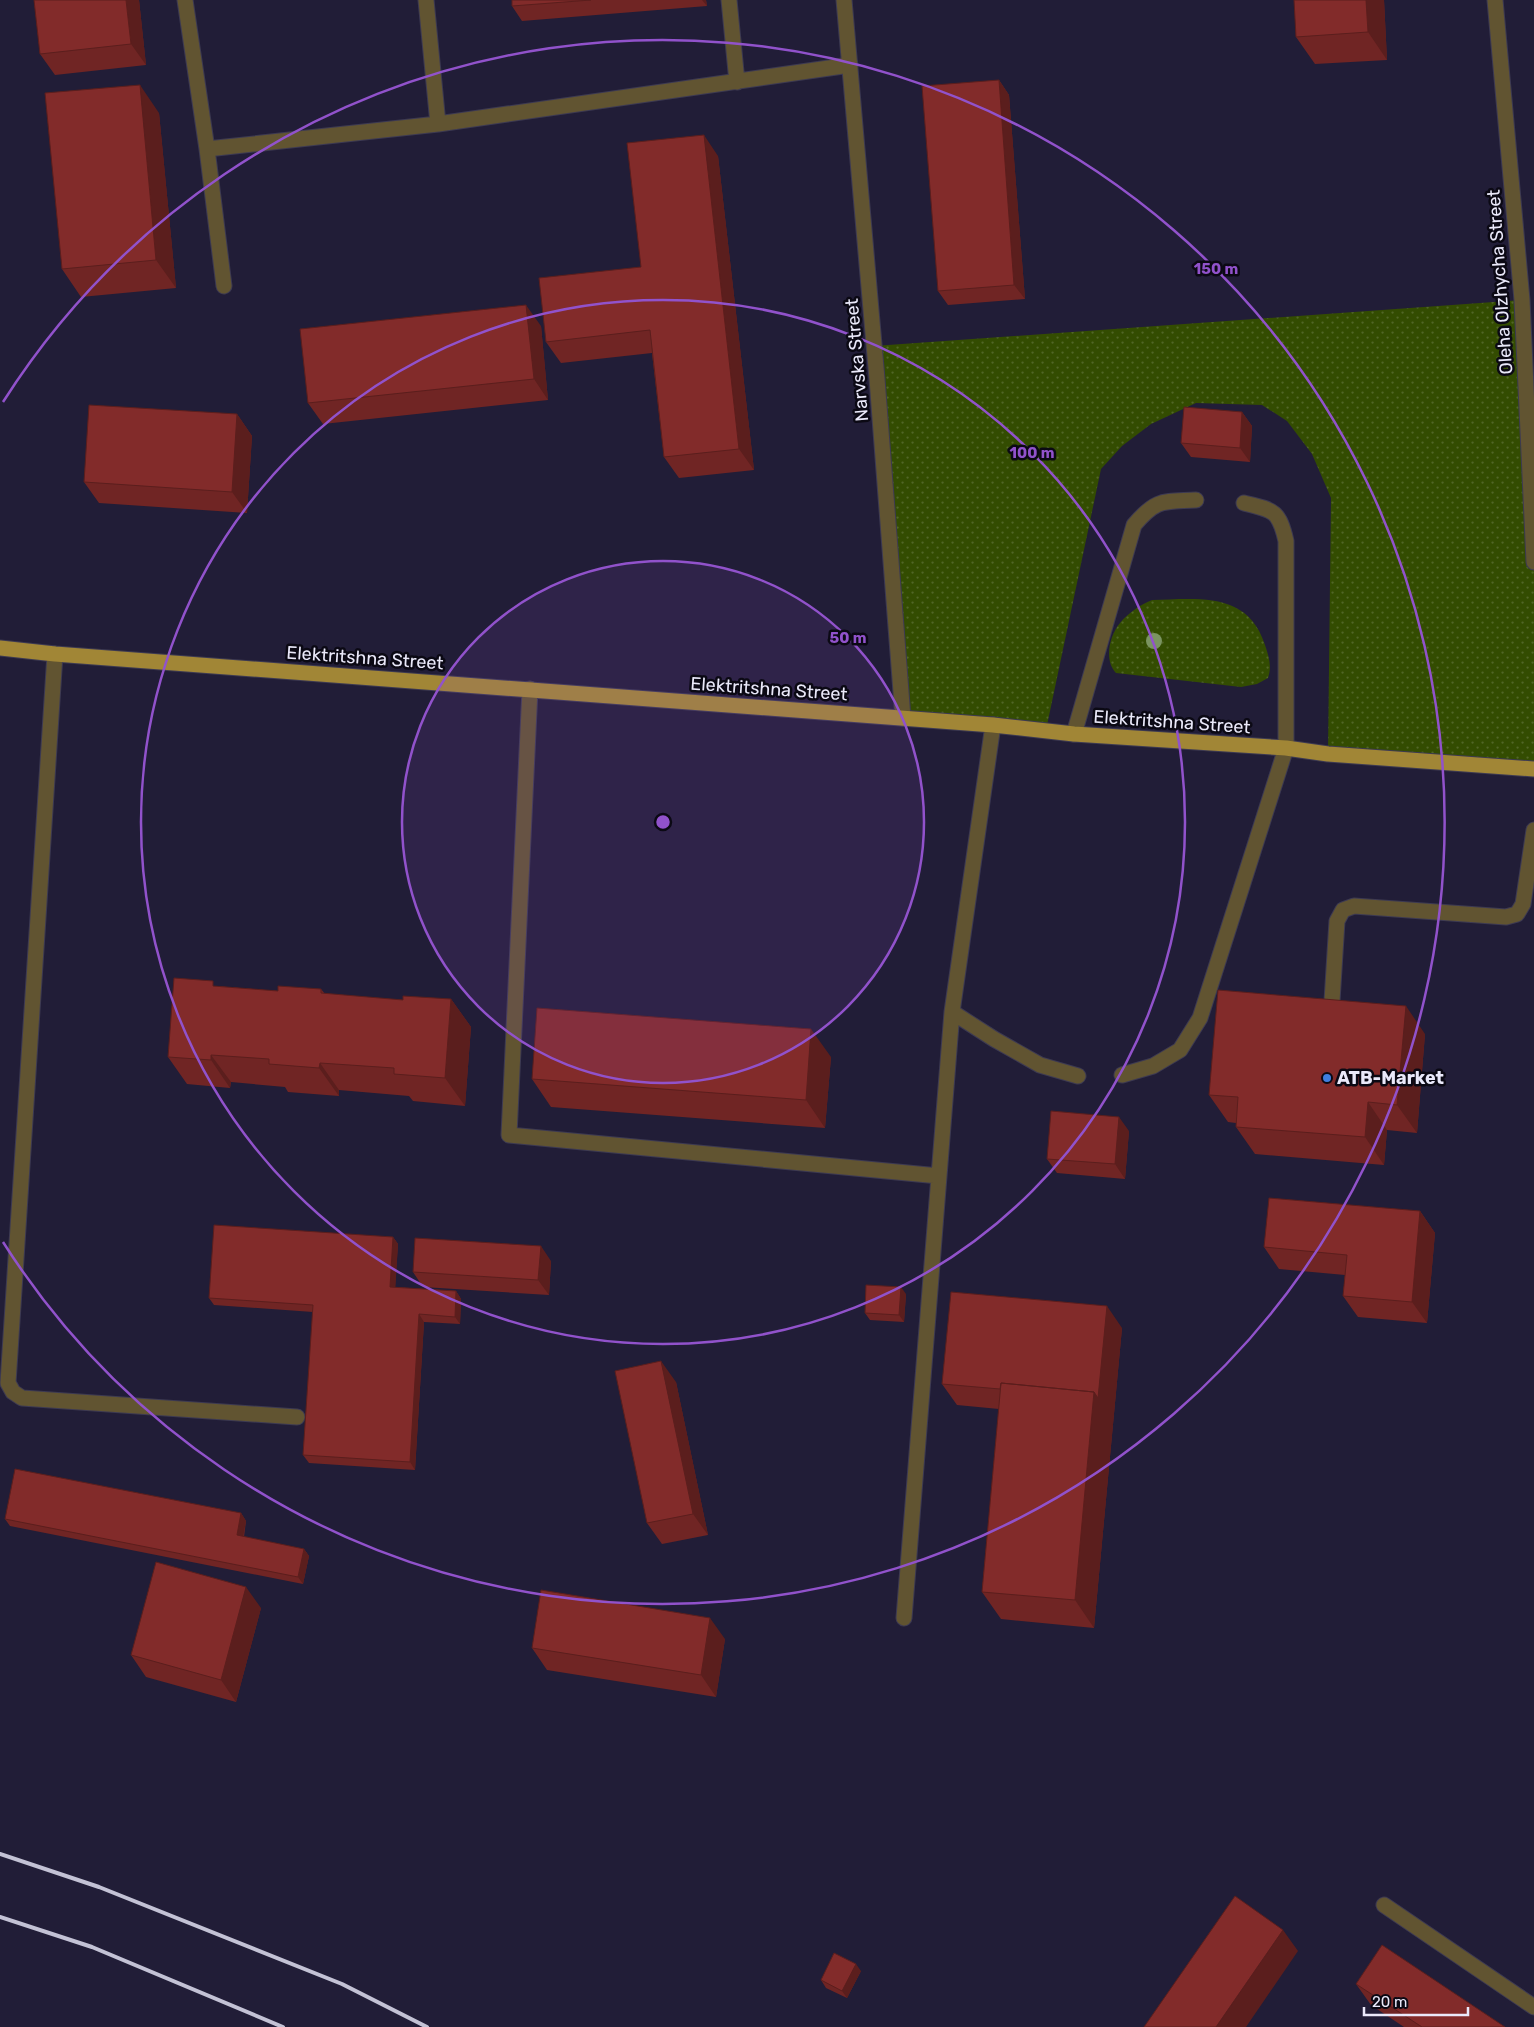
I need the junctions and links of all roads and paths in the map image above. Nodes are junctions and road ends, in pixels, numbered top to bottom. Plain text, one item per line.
1 (185, 0) edge
2 (426, 0) edge
3 (729, 0) edge
4 (844, 0) edge
5 (1494, 0) edge
6 (850, 65) junction
7 (737, 82) junction
8 (438, 124) junction
9 (207, 149) junction
10 (224, 286) dead end
11 (1196, 500) dead end
12 (1244, 503) dead end
13 (1534, 562) edge
14 (0, 648) edge
15 (55, 654) junction
16 (530, 690) junction
17 (904, 718) junction
18 (993, 725) junction
19 (1074, 734) junction
20 (1286, 748) junction
21 (1534, 769) edge
22 (1534, 830) edge
23 (1332, 1001) edge
24 (952, 1012) junction
25 (1122, 1075) dead end
26 (1078, 1076) dead end
27 (939, 1176) junction
28 (297, 1417) dead end
29 (904, 1618) dead end
30 (1384, 1905) dead end
31 (1534, 2007) edge

1 - 9 street
2 - 8 street
3 - 7 street
4 - 6 street, Narvska Street
5 - 13 street, Oleha Olzhycha Street
6 - 7 street
6 - 17 street, Narvska Street
7 - 8 street
8 - 9 street
9 - 10 street
11 - 19 street
12 - 20 street
14 - 15 main road, Elektritshna Street
15 - 16 main road, Elektritshna Street
15 - 28 street
16 - 17 main road, Elektritshna Street
16 - 27 street
17 - 18 main road, Elektritshna Street
18 - 19 main road, Elektritshna Street
18 - 24 street
19 - 20 main road, Elektritshna Street
20 - 21 main road, Elektritshna Street
20 - 25 street
22 - 23 street
24 - 26 street
24 - 27 street
27 - 29 street
30 - 31 street

